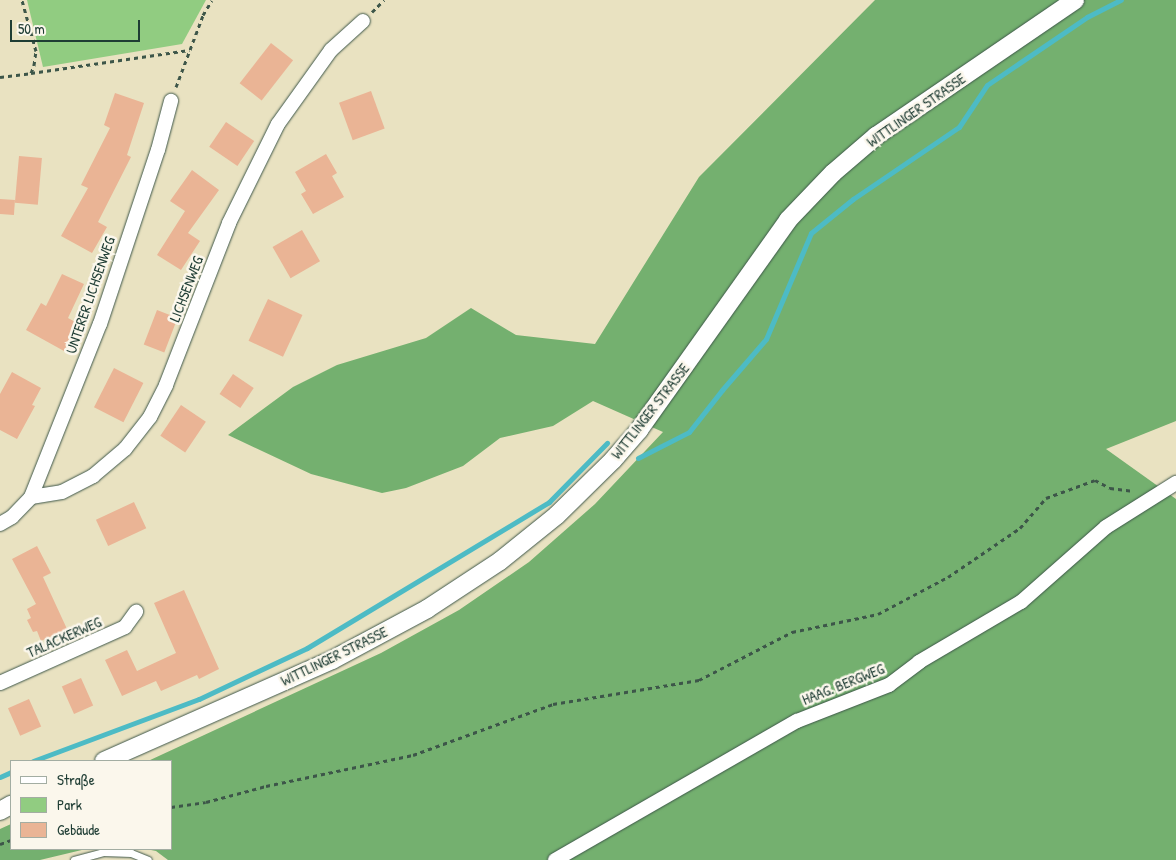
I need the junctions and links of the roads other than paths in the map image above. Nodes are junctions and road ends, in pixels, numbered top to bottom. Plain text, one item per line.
1 (1074, 0) edge
2 (362, 21) dead end
3 (171, 101) road end
4 (1176, 482) edge
5 (31, 497) junction
6 (0, 524) edge
7 (136, 612) dead end
8 (0, 684) edge
9 (106, 760) edge
10 (74, 860) edge
11 (148, 860) edge
12 (555, 860) edge

1 - 9 street, WITTLINGER STRASSE
2 - 5 street, LICHSENWEG
3 - 5 street, UNTERER LICHSENWEG
4 - 12 street, HAAG. BERGWEG
5 - 6 street
7 - 8 street, TALACKERWEG
10 - 11 lane

